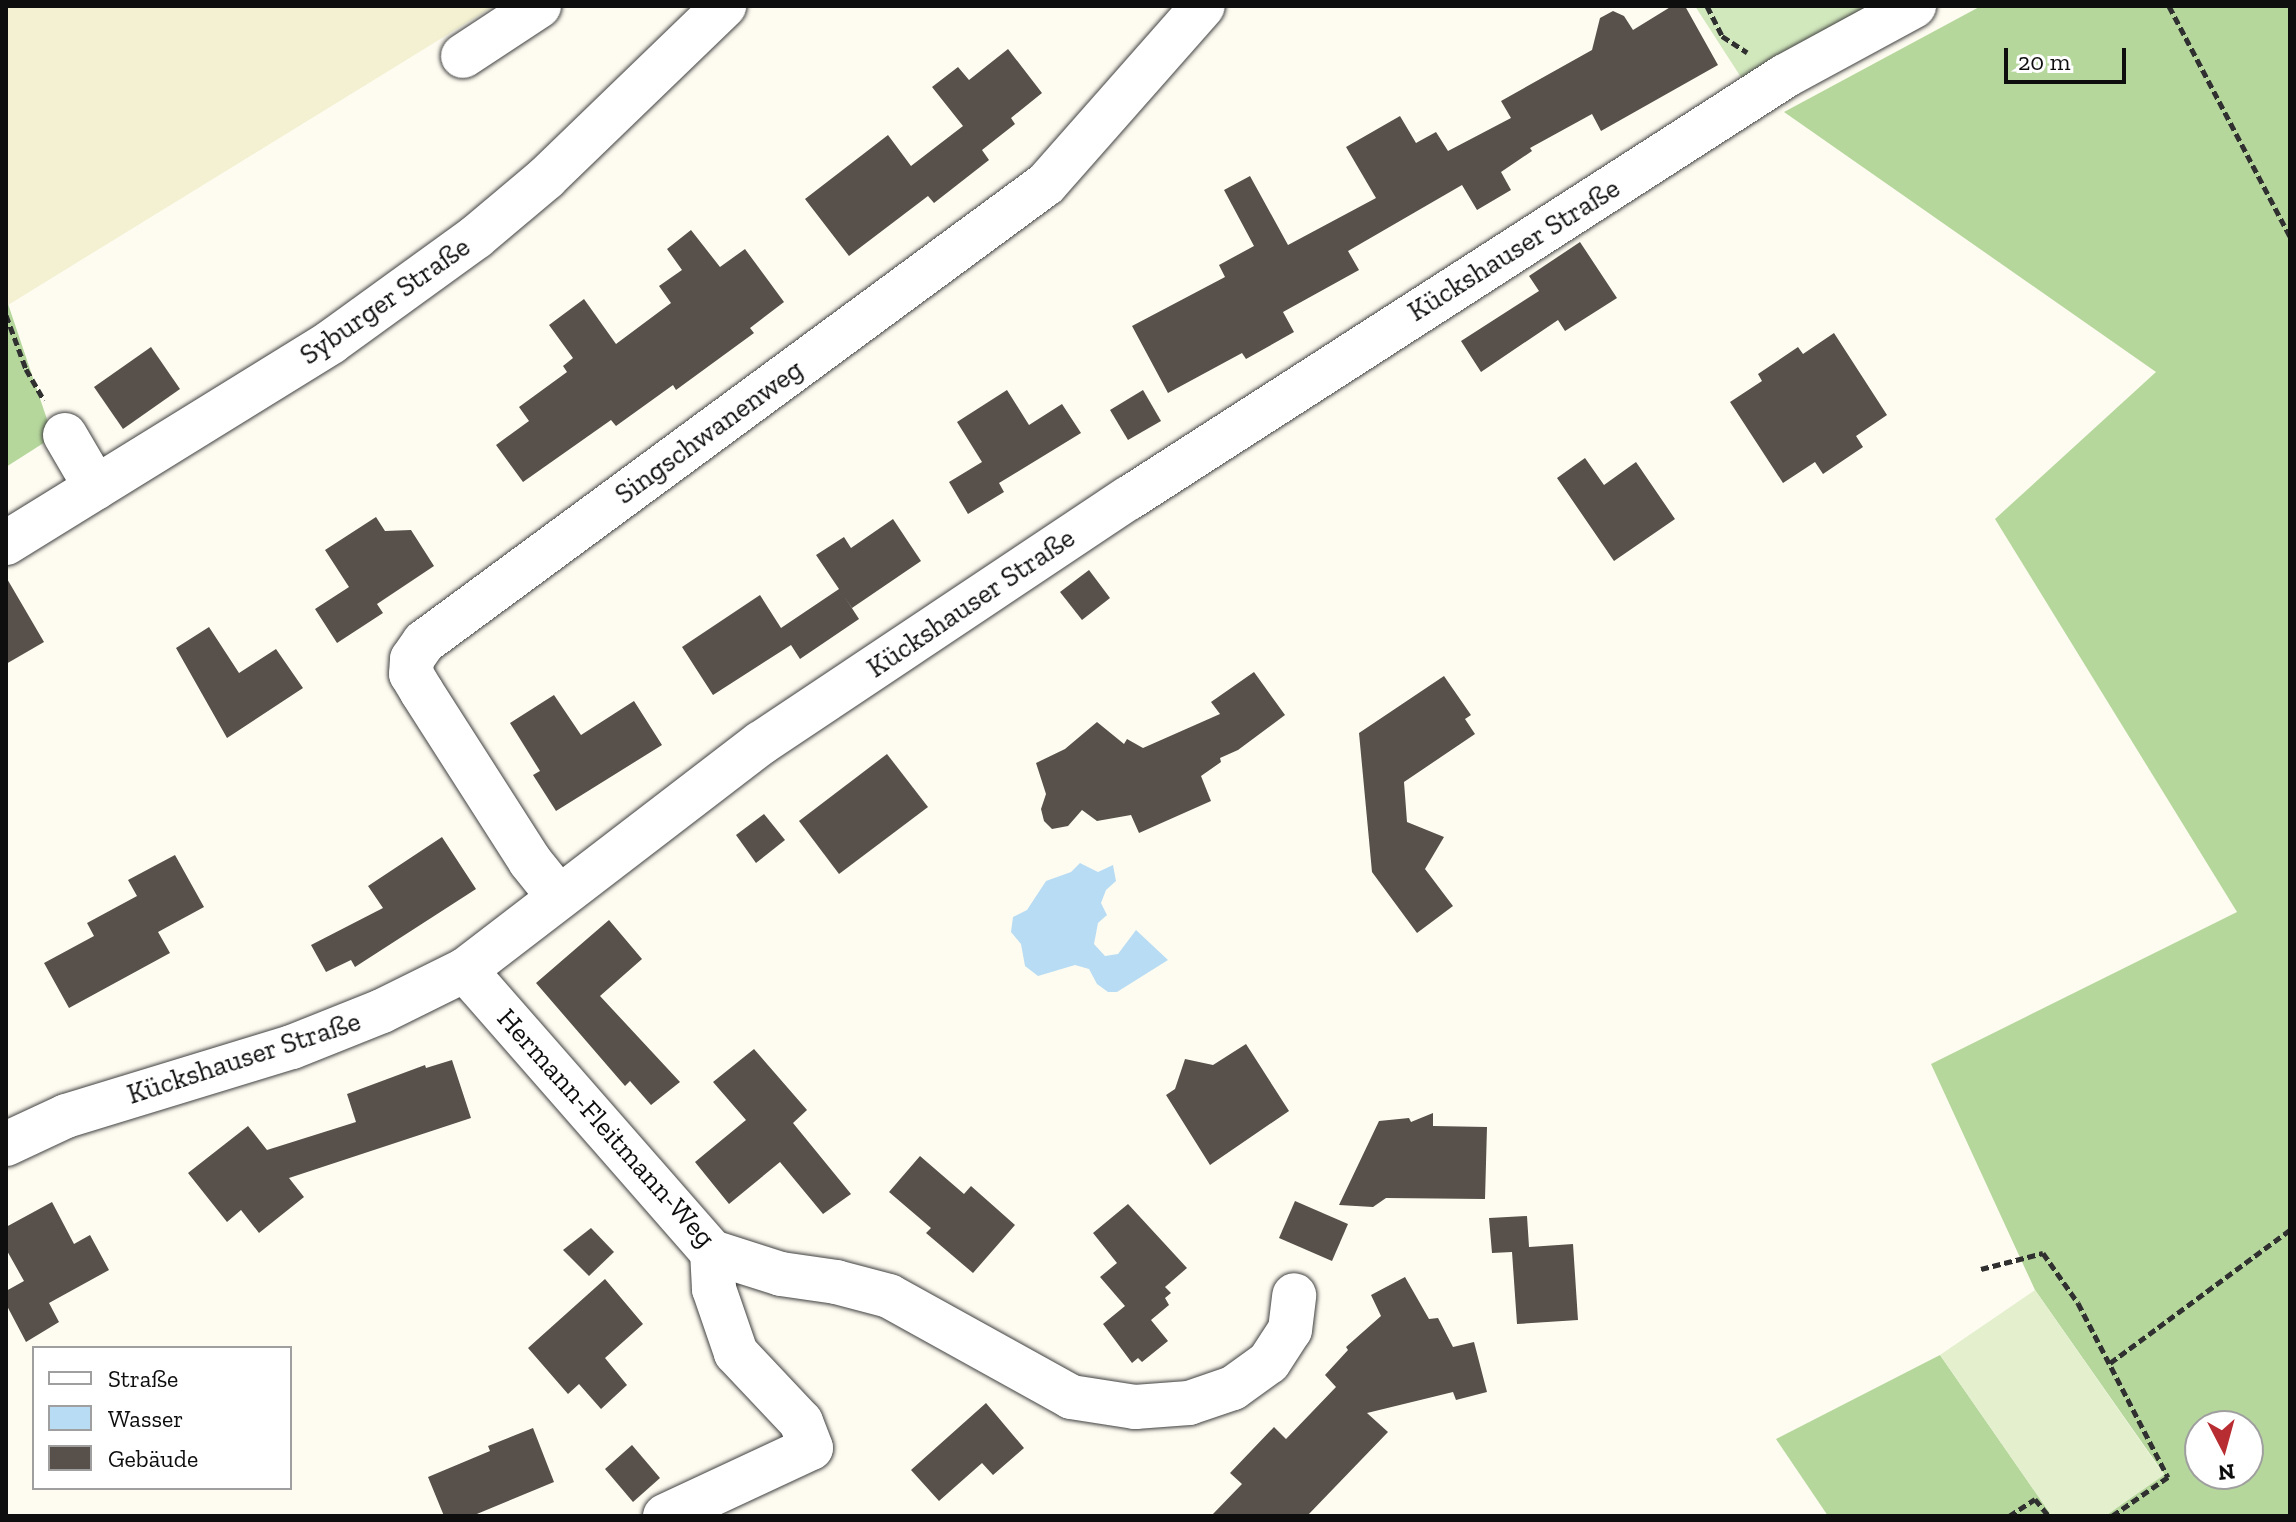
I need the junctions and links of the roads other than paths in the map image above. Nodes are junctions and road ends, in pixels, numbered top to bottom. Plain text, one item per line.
1 (539, 6) edge
2 (724, 6) edge
3 (1203, 6) edge
4 (1914, 6) edge
5 (463, 56) dead end
6 (65, 435) road end
7 (96, 488) junction
8 (6, 543) edge
9 (558, 896) junction
10 (465, 970) junction
11 (6, 1144) edge
12 (712, 1252) junction
13 (1294, 1295) dead end
14 (665, 1516) edge

1 - 5 street
2 - 7 street, Syburger Straße
3 - 9 street, Singschwanenweg
4 - 9 street, Kückshauser Straße
6 - 7 street
7 - 8 street, Syburger Straße
9 - 10 street, Kückshauser Straße
10 - 11 street, Kückshauser Straße
10 - 12 street, Hermann-Fleitmann-Weg
12 - 13 street, Hermann-Fleitmann-Weg
12 - 14 street

